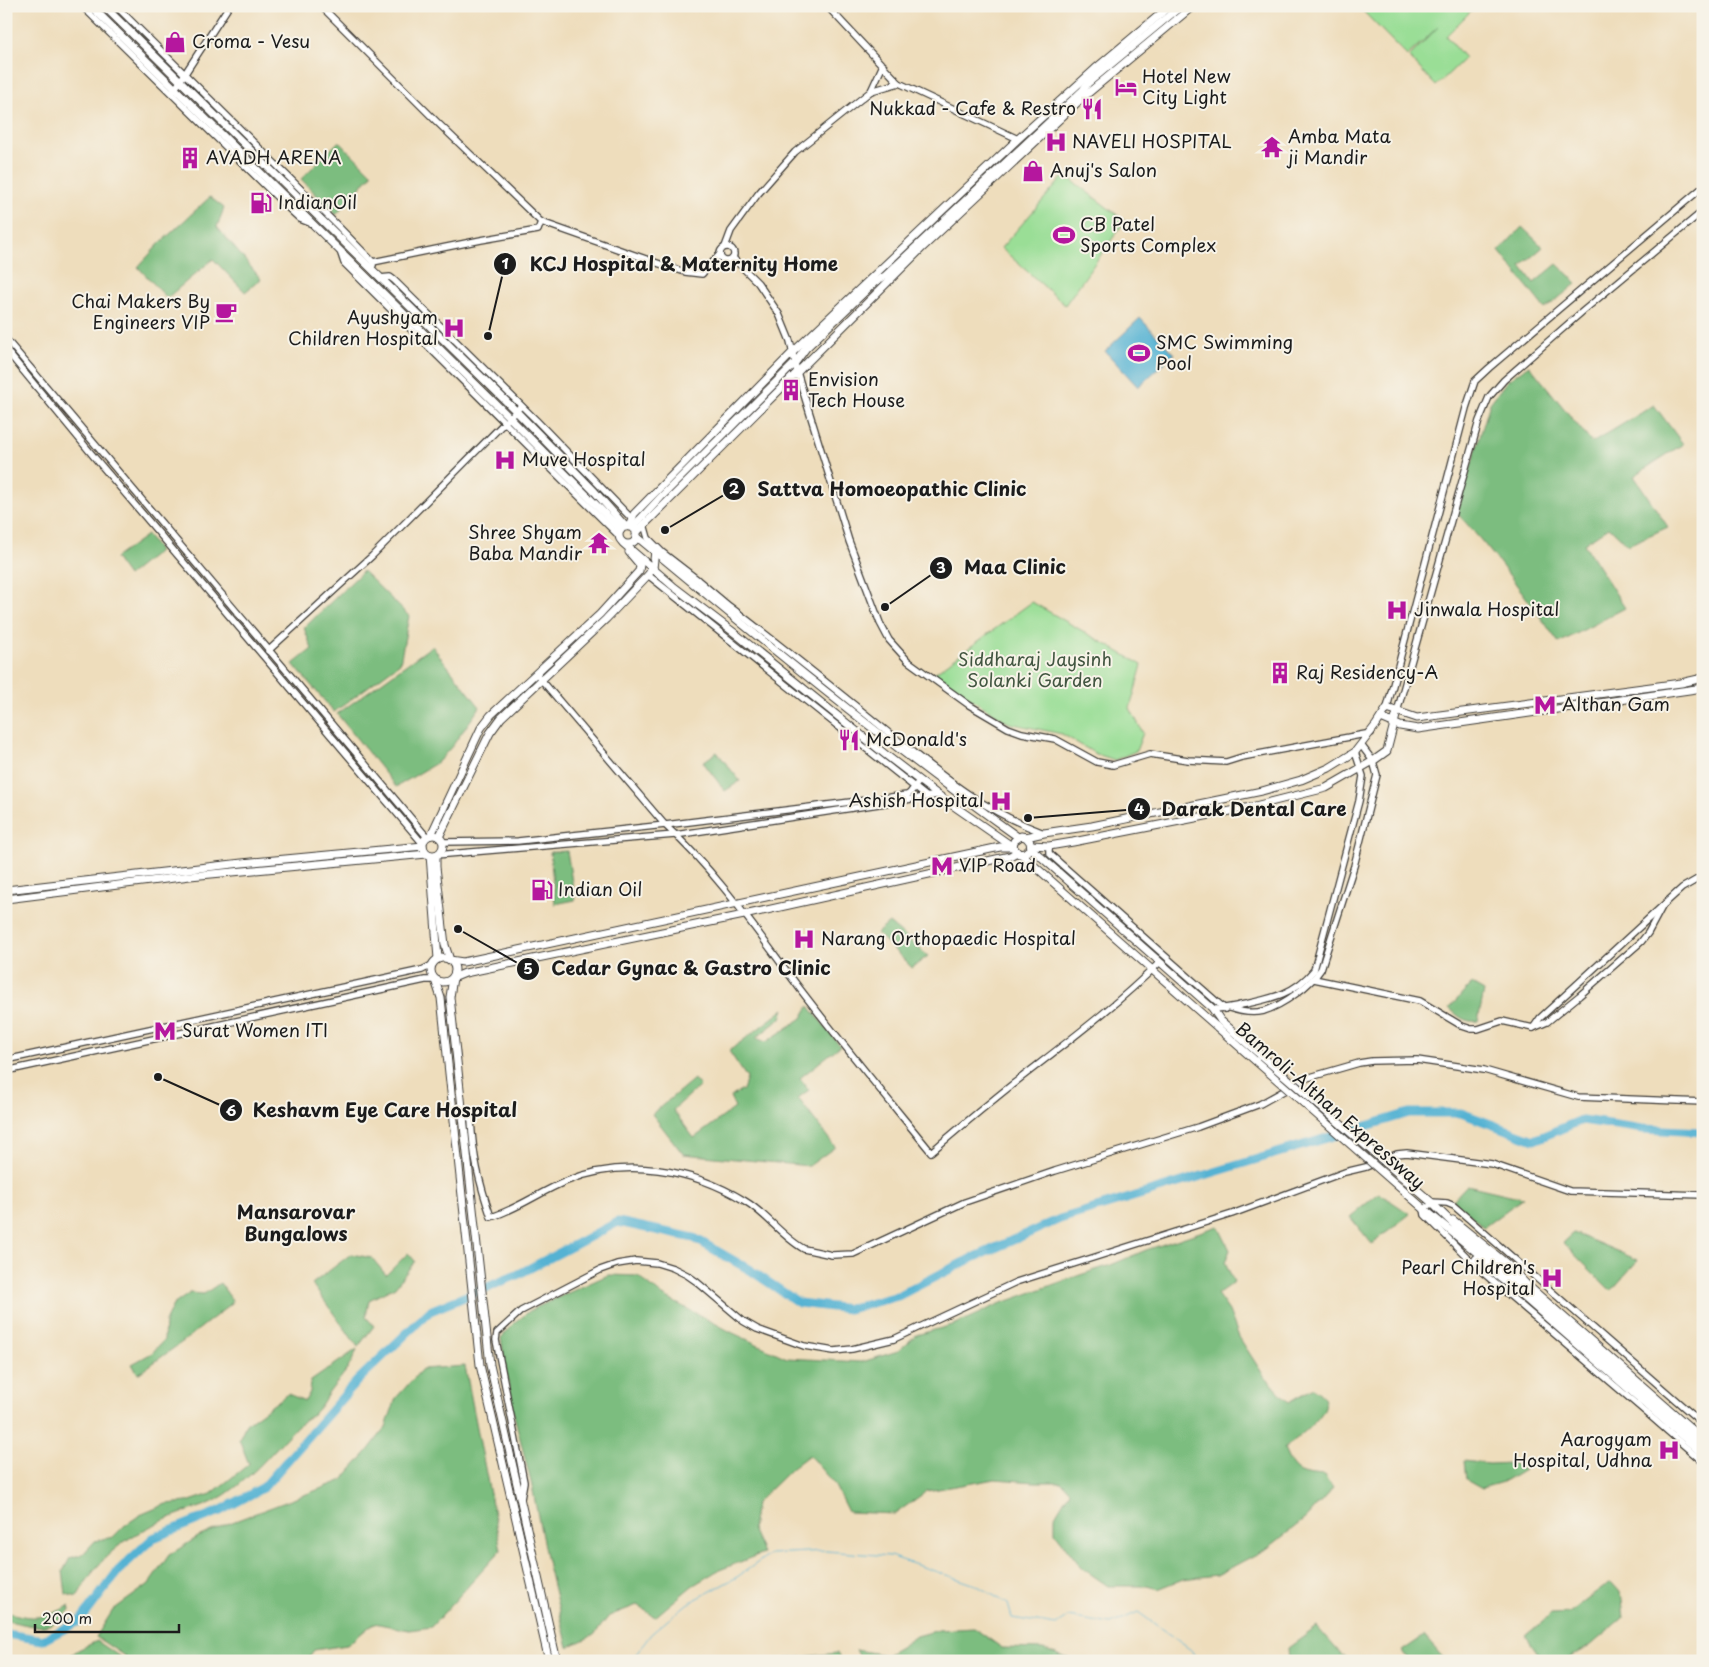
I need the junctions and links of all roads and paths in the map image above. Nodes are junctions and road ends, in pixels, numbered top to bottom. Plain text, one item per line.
1 (82, 6) edge
2 (91, 6) edge
3 (104, 6) edge
4 (116, 6) edge
5 (230, 6) edge
6 (322, 6) edge
7 (827, 6) edge
8 (1170, 6) edge
9 (1181, 6) edge
10 (1188, 6) edge
11 (1193, 6) edge
12 (883, 65) junction
13 (185, 74) junction
14 (180, 81) junction
15 (899, 83) junction
16 (1083, 90) junction
17 (173, 91) junction
18 (871, 91) junction
19 (1018, 139) junction
20 (1703, 188) edge
21 (1703, 211) edge
22 (541, 222) junction
23 (725, 247) junction
24 (720, 254) junction
25 (733, 258) junction
26 (373, 262) junction
27 (372, 271) junction
28 (6, 339) edge
29 (6, 350) edge
30 (793, 352) junction
31 (796, 363) junction
32 (797, 372) junction
33 (519, 408) junction
34 (507, 420) junction
35 (631, 518) junction
36 (644, 524) junction
37 (628, 534) junction
38 (655, 551) junction
39 (653, 568) junction
40 (648, 574) junction
41 (758, 633) junction
42 (269, 650) junction
43 (750, 650) junction
44 (263, 656) junction
45 (539, 677) junction
46 (1703, 678) edge
47 (1703, 688) edge
48 (1387, 708) junction
49 (1398, 712) junction
50 (1382, 718) junction
51 (1395, 724) junction
52 (1371, 733) junction
53 (1361, 744) junction
54 (1355, 752) junction
55 (1374, 761) junction
56 (1361, 768) junction
57 (916, 784) junction
58 (938, 795) junction
59 (927, 797) junction
60 (968, 798) junction
61 (665, 825) junction
62 (1044, 833) junction
63 (675, 835) junction
64 (1018, 837) junction
65 (1026, 838) junction
66 (441, 840) junction
67 (426, 841) junction
68 (1031, 846) junction
69 (1049, 846) junction
70 (1017, 851) junction
71 (431, 855) junction
72 (1703, 876) edge
73 (6, 890) edge
74 (6, 899) edge
75 (736, 903) junction
76 (1662, 907) junction
77 (744, 915) junction
78 (438, 959) junction
79 (450, 960) junction
80 (1160, 962) junction
81 (432, 965) junction
82 (1151, 971) junction
83 (453, 978) junction
84 (1314, 979) junction
85 (436, 980) junction
86 (1205, 991) junction
87 (1199, 996) junction
88 (1213, 1009) junction
89 (1227, 1009) junction
90 (1219, 1024) junction
91 (1534, 1028) junction
92 (110, 1037) junction
93 (112, 1047) junction
94 (6, 1060) edge
95 (6, 1071) edge
96 (1703, 1102) edge
97 (464, 1115) junction
98 (1703, 1195) edge
99 (1430, 1201) junction
100 (1423, 1209) junction
101 (1528, 1294) junction
102 (1703, 1424) edge
103 (1703, 1439) edge
104 (1703, 1446) edge
105 (1703, 1454) edge
106 (1703, 1462) edge
107 (520, 1503) junction
108 (548, 1661) edge
109 (556, 1661) edge

1 - 17 street
2 - 17 main road
3 - 14 main road
4 - 13 street
5 - 13 street
6 - 22 street
7 - 12 street
8 - 19 main road
9 - 16 main road
10 - 16 main road
11 - 32 main road
12 - 15 street
12 - 18 street
13 - 14 street
13 - 26 street
14 - 17 street
14 - 27 main road
15 - 18 street
15 - 19 street
16 - 31 main road
17 - 34 main road
18 - 23 street
19 - 30 main road
20 - 48 street
21 - 49 street
22 - 24 street
22 - 26 street
23 - 24 street
23 - 25 street
24 - 25 street
25 - 30 street
26 - 27 street
27 - 33 main road
28 - 42 street
29 - 44 street
30 - 31 street
30 - 35 main road
31 - 32 street
31 - 37 main road
32 - 36 main road
32 - 52 street
33 - 34 street
33 - 35 street
33 - 37 main road
34 - 37 main road
34 - 42 street
35 - 37 main road
36 - 37 main road
36 - 41 street
37 - 38 main road
37 - 39 main road
37 - 45 main road
38 - 39 main road
38 - 41 main road
39 - 40 main road
39 - 43 main road
40 - 43 street
40 - 45 main road
41 - 60 main road
42 - 44 street
42 - 67 street
43 - 57 main road
44 - 67 street
45 - 61 street
45 - 66 main road
45 - 67 main road
46 - 49 main road
47 - 51 main road
48 - 49 main road
48 - 50 main road
49 - 51 main road
50 - 51 main road
50 - 52 main road
51 - 55 main road
52 - 53 main road
53 - 54 main road
53 - 55 street
54 - 56 street
54 - 62 main road
55 - 56 main road
55 - 84 street
56 - 69 main road
56 - 89 street
57 - 58 main road
57 - 59 street
57 - 61 street
58 - 59 street
58 - 70 main road
59 - 63 street
60 - 62 street
60 - 64 main road
61 - 63 street
61 - 66 street
62 - 65 main road
63 - 71 street
63 - 75 street
64 - 65 main road
64 - 70 main road
65 - 68 main road
66 - 67 main road
66 - 71 main road
67 - 71 main road
67 - 73 main road
68 - 69 main road
68 - 70 main road
68 - 80 main road
69 - 86 street
70 - 75 main road
70 - 77 main road
70 - 82 main road
71 - 74 main road
71 - 78 main road
71 - 79 main road
72 - 76 street
75 - 77 street
75 - 79 main road
76 - 91 street
76 - 91 street
77 - 82 street
77 - 83 main road
78 - 79 main road
78 - 81 main road
79 - 83 main road
80 - 82 street
80 - 87 main road
81 - 85 main road
81 - 92 street
82 - 90 main road
83 - 85 main road
83 - 97 main road
84 - 89 street
84 - 91 street
85 - 93 street
85 - 108 main road
86 - 87 main road
86 - 89 street
87 - 88 main road
88 - 89 street
88 - 90 main road
90 - 99 main road, bridge
90 - 100 main road, Bamroli-Althan Expressway, bridge
92 - 93 street
92 - 94 street
93 - 95 street
96 - 97 street
97 - 107 main road
98 - 107 street
99 - 100 main road
99 - 101 main road
99 - 102 street
99 - 103 main road
100 - 101 main road
100 - 105 main road
100 - 106 street
101 - 104 main road
107 - 109 main road

